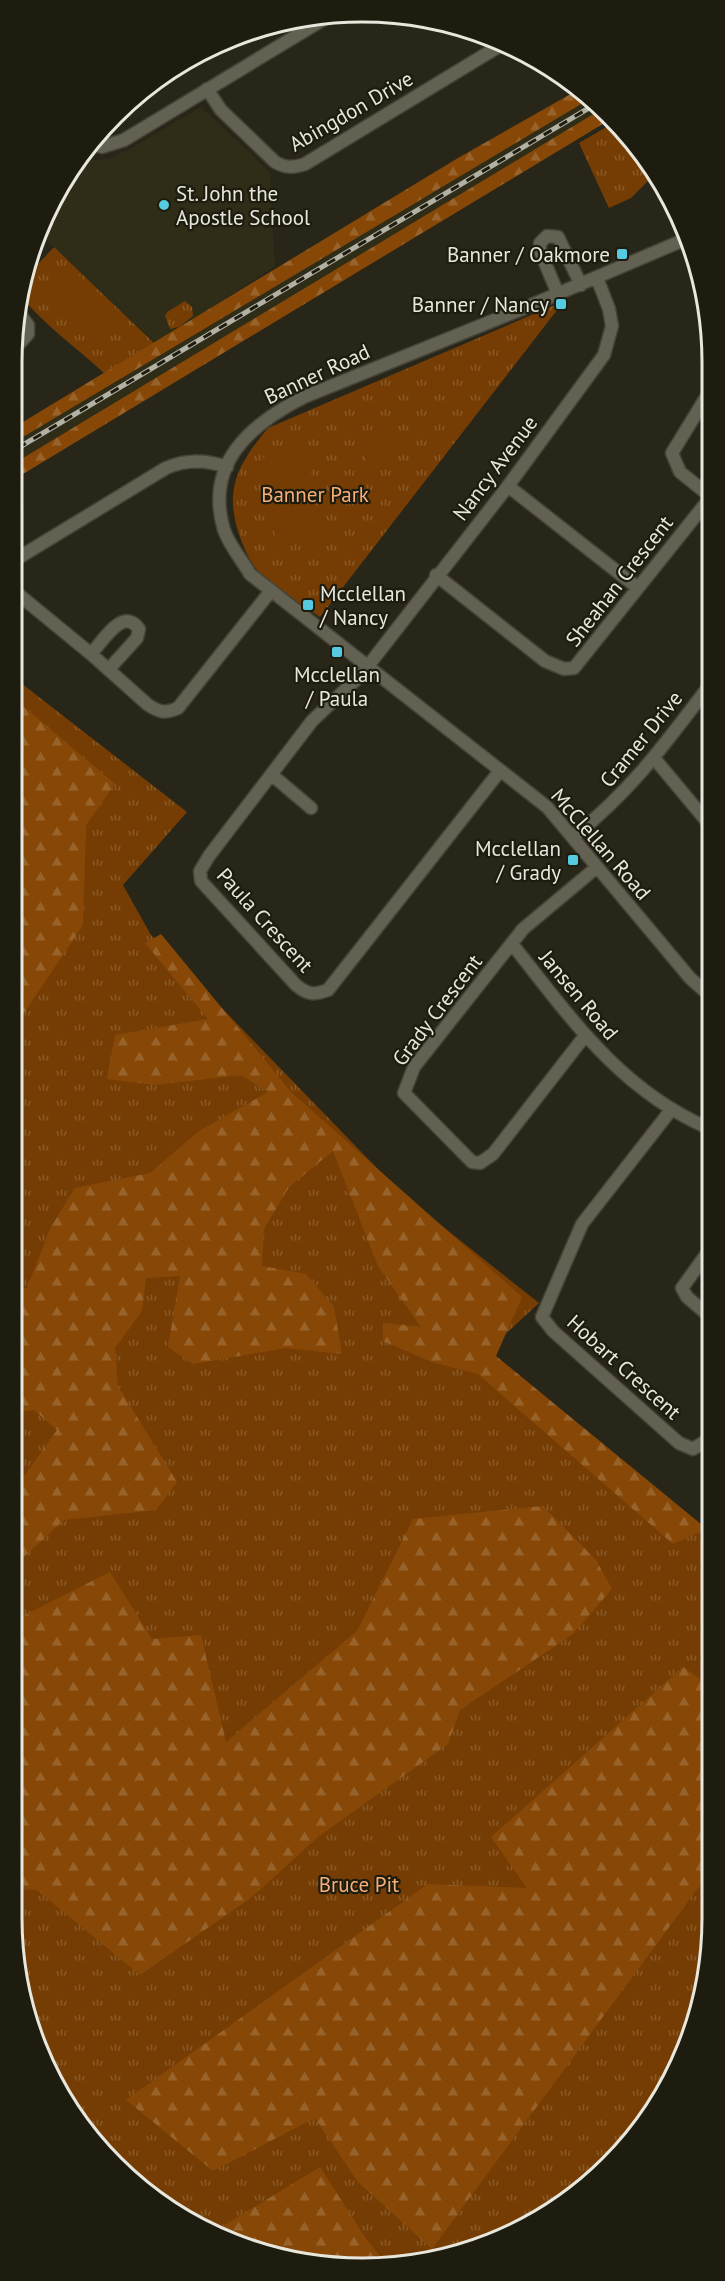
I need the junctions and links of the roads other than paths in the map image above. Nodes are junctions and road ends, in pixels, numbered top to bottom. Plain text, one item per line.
1 (312, 26) edge
2 (495, 49) edge
3 (207, 88) junction
4 (100, 147) edge
5 (680, 242) edge
6 (597, 278) junction
7 (581, 285) junction
8 (558, 294) junction
9 (25, 321) edge
10 (23, 340) edge
11 (702, 404) edge
12 (227, 467) junction
13 (508, 486) junction
14 (702, 490) edge
15 (702, 507) edge
16 (22, 556) edge
17 (436, 575) junction
18 (638, 588) junction
19 (270, 592) junction
20 (22, 597) edge
21 (91, 654) junction
22 (367, 667) junction
23 (110, 669) junction
24 (702, 695) edge
25 (654, 758) junction
26 (499, 772) junction
27 (272, 775) junction
28 (311, 808) dead end
29 (702, 816) edge
30 (573, 837) junction
31 (597, 867) junction
32 (512, 944) junction
33 (702, 989) edge
34 (584, 1037) junction
35 (671, 1110) junction
36 (702, 1125) edge
37 (702, 1260) edge
38 (702, 1310) edge
39 (702, 1443) edge

1 - 3 street
2 - 3 street, Abingdon Drive
3 - 4 street
5 - 6 street, Banner Road
6 - 7 street, Banner Road
6 - 13 street, Nancy Avenue
7 - 8 street, Banner Road
7 - 8 street
8 - 12 street, Banner Road
9 - 10 street
11 - 14 street
12 - 16 street
12 - 19 street, Banner Road
13 - 17 street, Nancy Avenue
13 - 18 street
15 - 18 street, Sheahan Crescent
17 - 18 street, Sheahan Crescent
17 - 22 street, Nancy Avenue
19 - 22 street, Banner Road
19 - 23 street
20 - 21 street
21 - 23 street
21 - 23 street
22 - 26 street, McClellan Road
22 - 27 street, Paula Crescent
24 - 25 street, Cramer Drive
25 - 29 street
25 - 30 street, Cramer Drive
26 - 27 street, Paula Crescent
26 - 30 street, McClellan Road
27 - 28 street
30 - 31 street, McClellan Road
31 - 32 street, Grady Crescent
31 - 33 street, McClellan Road
32 - 34 street, Jansen Road
32 - 34 street, Grady Crescent
34 - 35 street, Jansen Road
35 - 36 street, Jansen Road
35 - 39 street, Hobart Crescent
37 - 38 street

